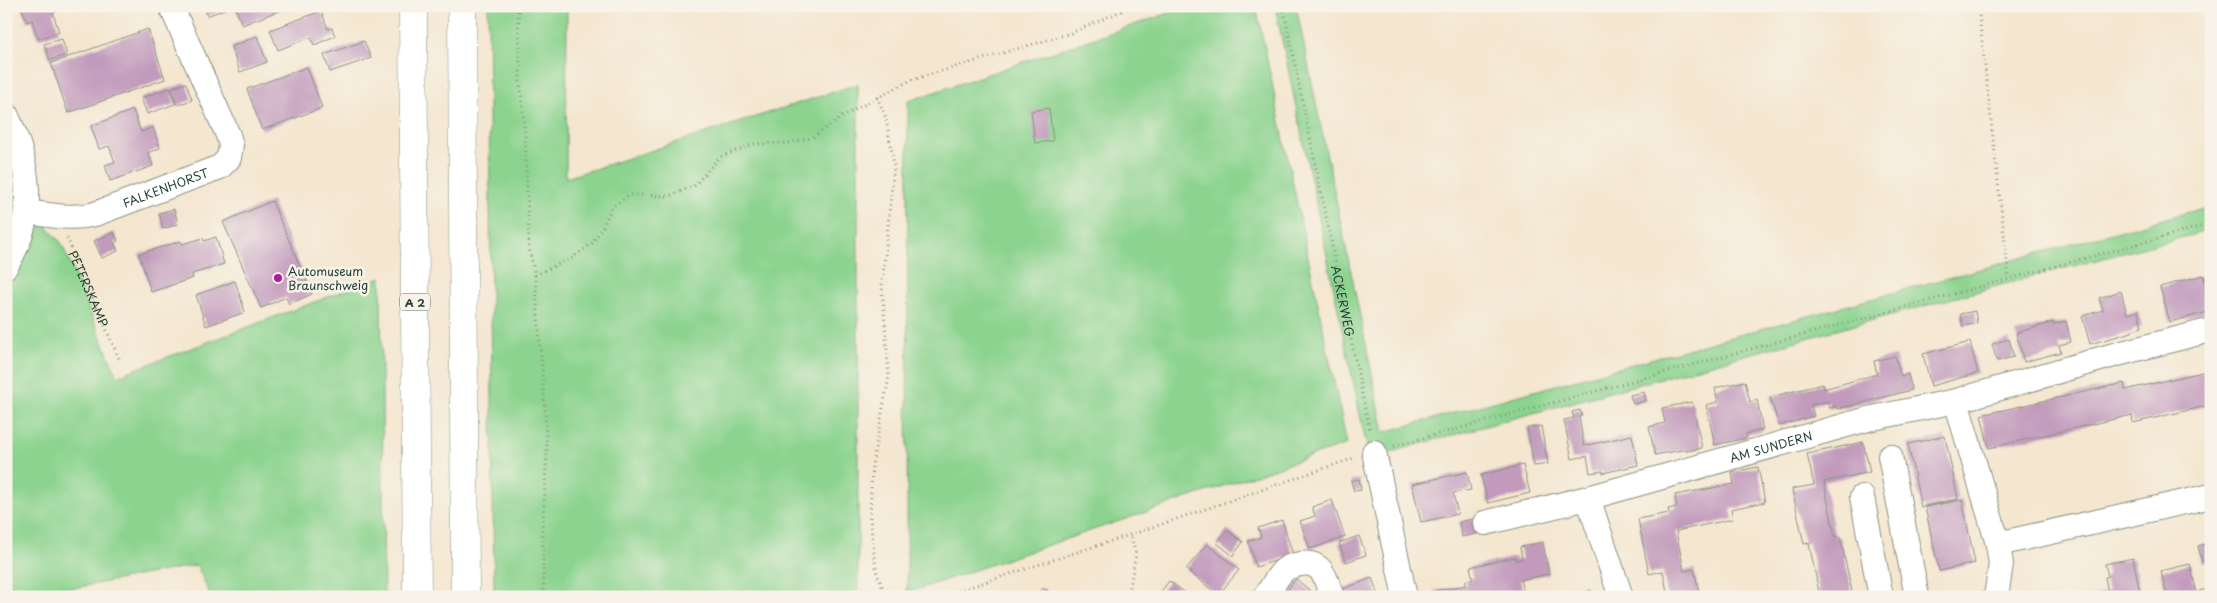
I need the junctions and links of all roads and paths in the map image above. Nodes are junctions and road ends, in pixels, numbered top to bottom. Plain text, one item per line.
1 (171, 6) edge
2 (412, 6) edge
3 (462, 6) edge
4 (518, 6) edge
5 (1133, 6) edge
6 (1283, 6) edge
7 (1978, 6) edge
8 (877, 97) junction
9 (6, 114) edge
10 (26, 212) junction
11 (58, 217) junction
12 (2211, 224) edge
13 (6, 266) edge
14 (536, 275) junction
15 (2010, 278) junction
16 (2211, 330) edge
17 (120, 360) dead end
18 (1956, 400) junction
19 (1374, 452) junction
20 (1890, 456) dead end
21 (2211, 496) edge
22 (1588, 498) junction
23 (1862, 498) dead end
24 (1484, 523) dead end
25 (1130, 536) junction
26 (1998, 544) junction
27 (417, 597) edge
28 (465, 597) edge
29 (544, 597) edge
30 (886, 597) edge
31 (939, 597) edge
32 (1128, 597) edge
33 (1265, 597) edge
34 (1332, 597) edge
35 (1405, 597) edge
36 (1621, 597) edge
37 (1881, 597) edge
38 (1917, 597) edge
39 (1996, 597) edge

1 - 11 street, FALKENHORST
2 - 27 highway, A 2
3 - 28 highway
4 - 14 path
5 - 8 path
6 - 19 path, ACKERWEG
7 - 15 path
8 - 14 path
8 - 30 path
9 - 10 street
10 - 11 street, FALKENHORST
10 - 13 street
11 - 17 path, PETERSKAMP
12 - 15 path
14 - 29 path
15 - 19 path
16 - 18 street, AM SUNDERN
18 - 22 street, AM SUNDERN
18 - 26 street
19 - 25 path
19 - 35 street
20 - 38 street
21 - 26 street
22 - 24 street, AM SUNDERN
22 - 36 street
23 - 37 street
25 - 31 path
25 - 32 path
26 - 39 street
33 - 34 street

